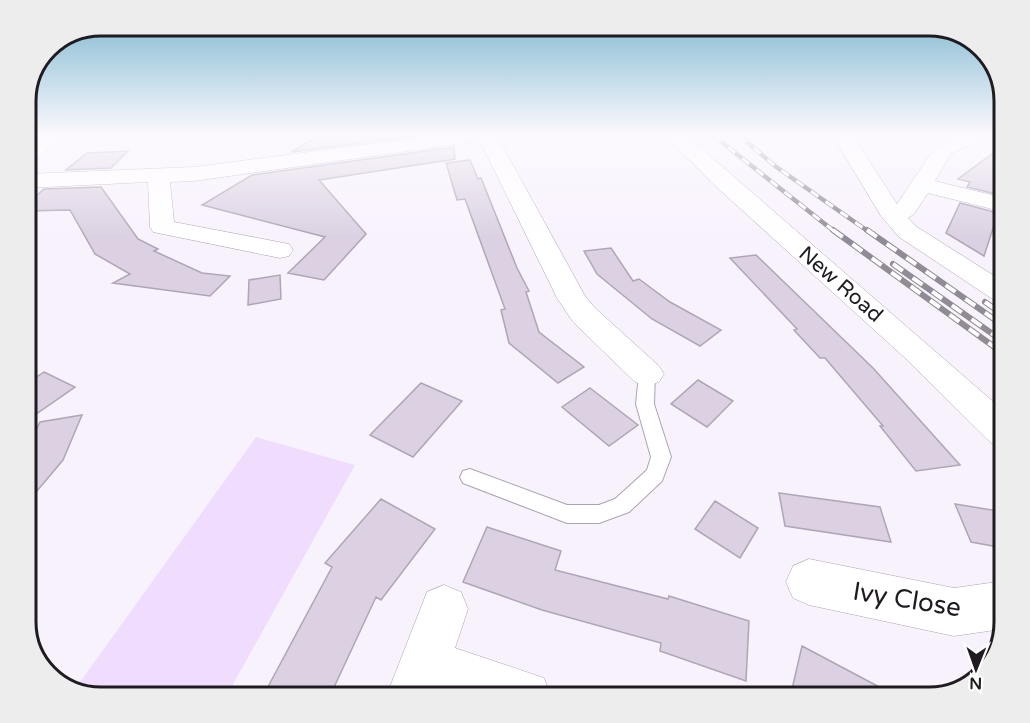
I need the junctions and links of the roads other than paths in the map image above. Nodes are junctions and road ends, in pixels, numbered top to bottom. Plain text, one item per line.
1 (223, 170) edge
2 (505, 170) edge
3 (711, 170) edge
4 (864, 170) edge
5 (932, 170) edge
6 (159, 177) junction
7 (36, 181) edge
8 (923, 185) junction
9 (994, 202) edge
10 (893, 216) junction
11 (280, 250) dead end
12 (994, 287) edge
13 (647, 374) joint
14 (994, 423) edge
15 (470, 477) dead end
16 (809, 582) dead end
17 (994, 607) edge
18 (444, 609) dead end
19 (418, 680) edge
20 (460, 687) edge

1 - 6 street
2 - 13 street
3 - 14 street, New Road
4 - 10 street
5 - 8 street
6 - 7 street
6 - 11 street
8 - 9 street
8 - 10 street
10 - 12 street
13 - 15 lane
16 - 17 street, Ivy Close
18 - 19 street
19 - 20 street

